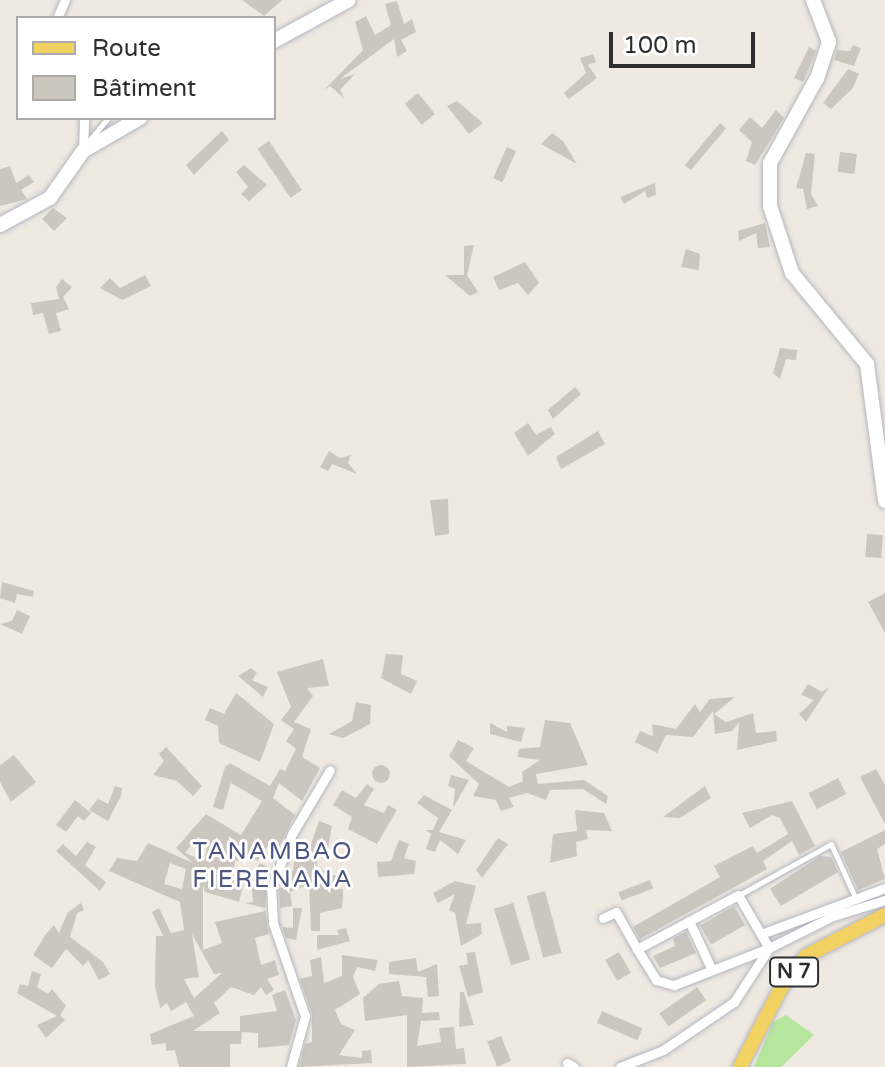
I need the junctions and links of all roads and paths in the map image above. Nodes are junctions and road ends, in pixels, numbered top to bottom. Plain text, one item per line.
1 (349, 0) edge
2 (813, 0) edge
3 (276, 40) edge
4 (84, 120) edge
5 (106, 120) edge
6 (137, 120) edge
7 (83, 151) junction
8 (0, 225) edge
9 (885, 501) edge
10 (330, 770) dead end
11 (885, 888) edge
12 (738, 895) junction
13 (855, 897) junction
14 (885, 900) edge
15 (885, 915) edge
16 (603, 918) dead end
17 (689, 921) junction
18 (761, 934) junction
19 (769, 948) junction
20 (637, 949) junction
21 (712, 970) junction
22 (291, 1067) edge
23 (620, 1067) edge
24 (740, 1067) edge

1 - 3 street
2 - 9 street
4 - 7 street
5 - 7 lane
6 - 7 street
7 - 8 street
10 - 22 street
11 - 13 street
12 - 13 lane
12 - 17 street
12 - 18 street
13 - 18 street
14 - 19 street
15 - 24 main road, N 7
16 - 20 street
17 - 20 street
17 - 21 street
18 - 19 street
19 - 21 street
19 - 23 street
20 - 21 street

